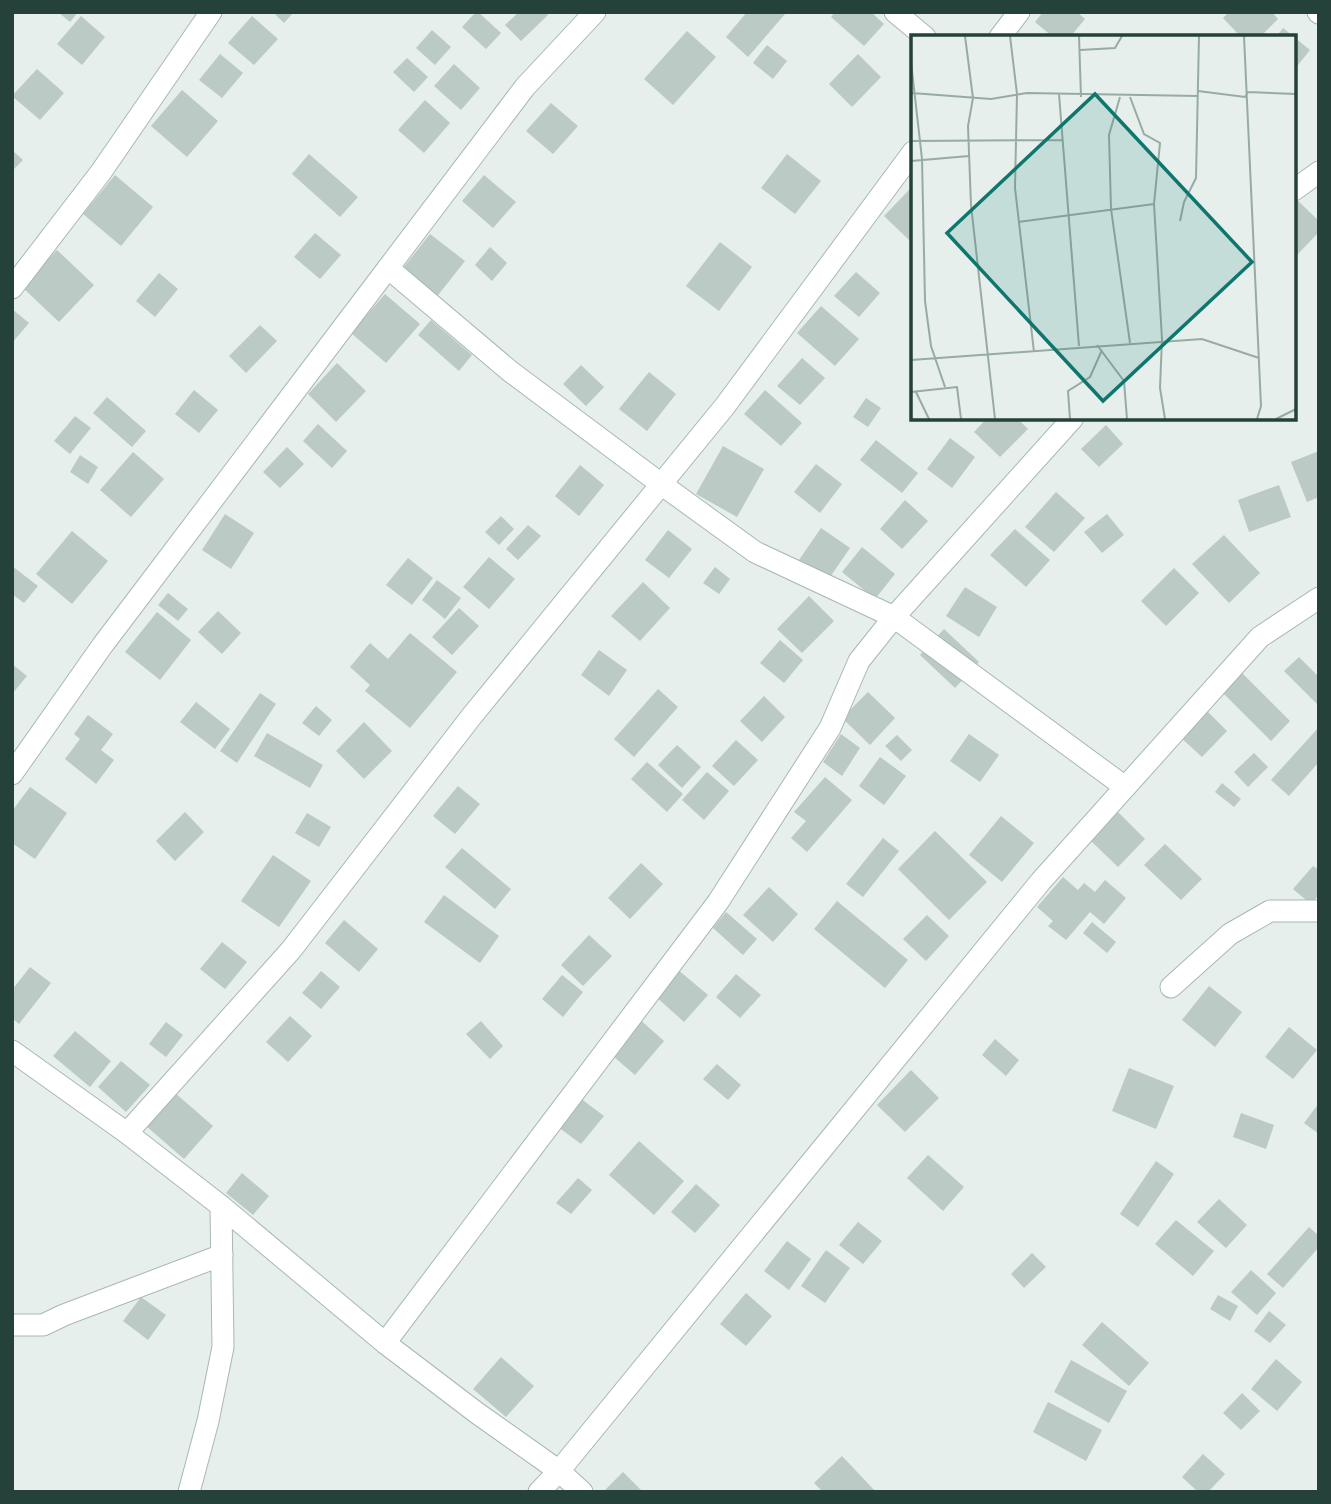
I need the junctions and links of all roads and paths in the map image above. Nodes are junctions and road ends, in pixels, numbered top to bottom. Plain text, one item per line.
1 (211, 12) edge
2 (595, 12) edge
3 (895, 12) edge
4 (1019, 12) edge
5 (923, 35) edge
6 (1002, 35) edge
7 (911, 155) edge
8 (1319, 172) edge
9 (1296, 189) edge
10 (388, 268) junction
11 (12, 288) edge
12 (1071, 420) edge
13 (661, 484) junction
14 (1319, 598) edge
15 (894, 617) junction
16 (12, 775) edge
17 (1125, 787) junction
18 (1319, 911) edge
19 (1171, 987) dead end
20 (12, 1051) edge
21 (127, 1133) junction
22 (221, 1206) junction
23 (222, 1255) junction
24 (12, 1325) edge
25 (385, 1343) junction
26 (559, 1471) junction
27 (189, 1492) edge
28 (539, 1492) edge
29 (582, 1492) edge

1 - 11 street
2 - 10 street
3 - 5 street
4 - 6 street
7 - 13 street
8 - 9 street
10 - 13 street
10 - 16 street
12 - 15 street
13 - 15 street
13 - 21 street
14 - 17 street
15 - 17 street
15 - 25 street
17 - 26 street
18 - 19 street
20 - 21 street
21 - 22 street
22 - 23 street
22 - 25 street
23 - 24 street
23 - 27 street
25 - 26 street
26 - 28 street
26 - 29 street

